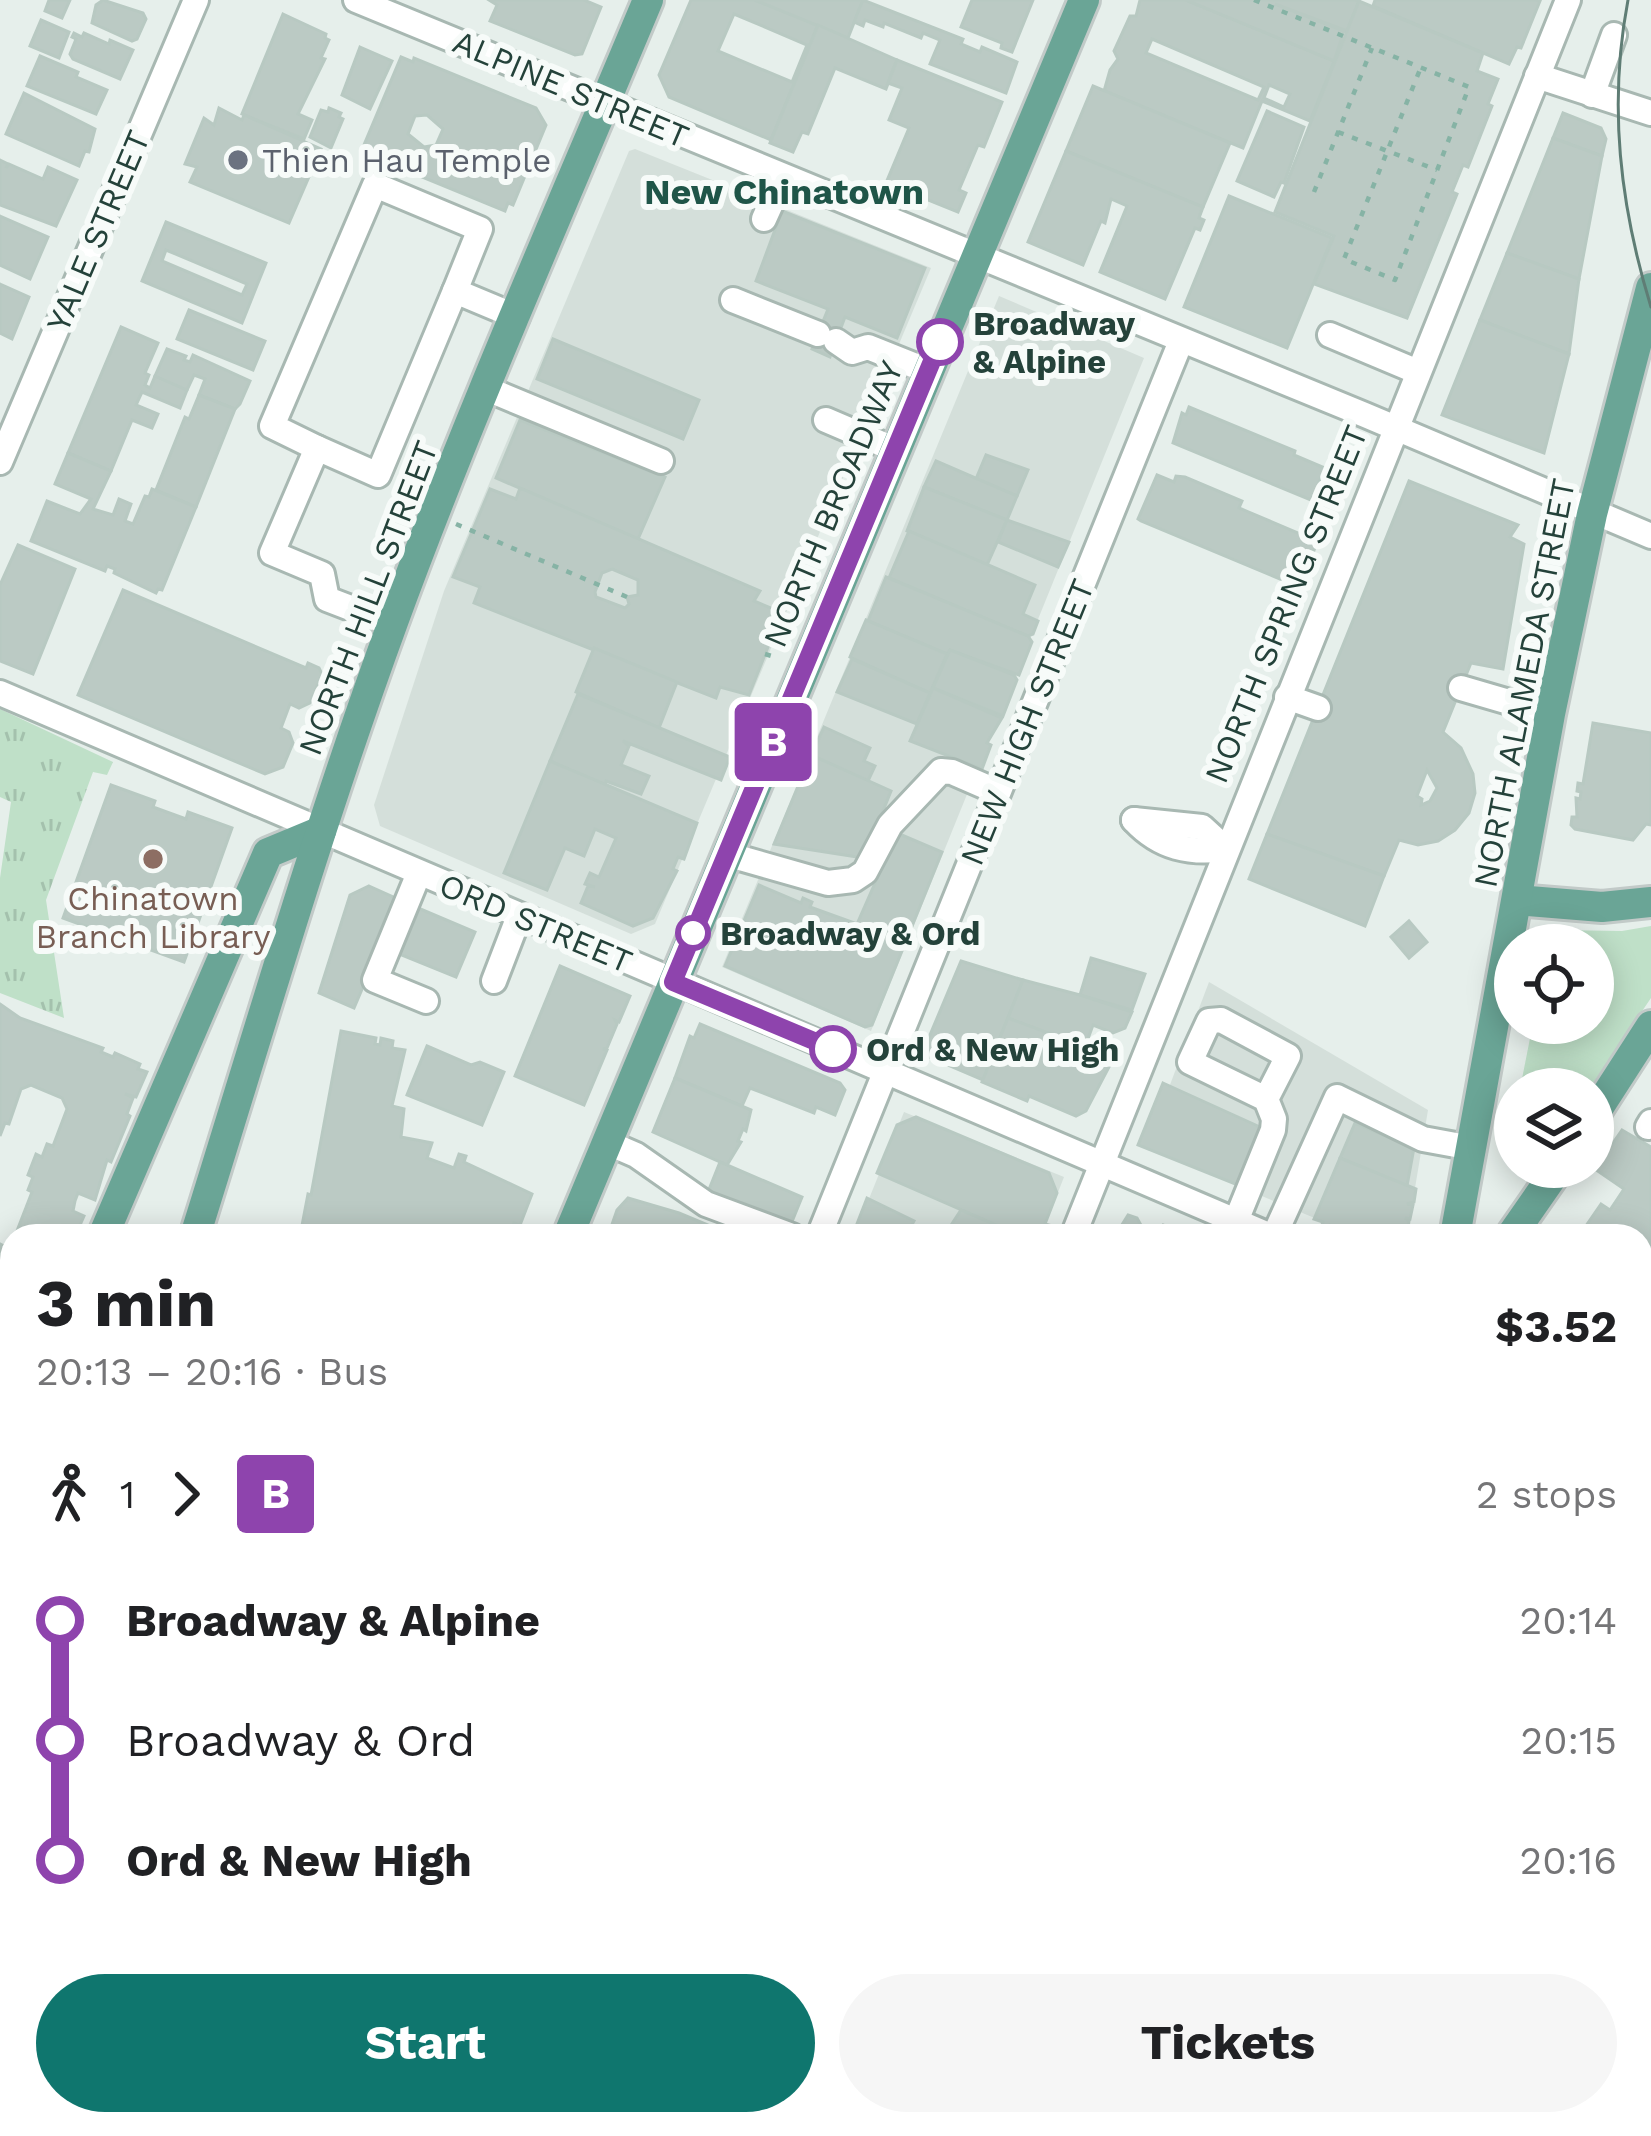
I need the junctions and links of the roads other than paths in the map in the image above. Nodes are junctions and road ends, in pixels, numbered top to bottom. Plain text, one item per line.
1 (196, 0) edge
2 (356, 0) edge
3 (648, 0) edge
4 (1084, 0) edge
5 (1568, 0) edge
6 (1614, 35) dead end
7 (1538, 76) junction
8 (1592, 95) junction
9 (603, 102) junction
10 (1651, 113) edge
11 (783, 177) junction
12 (764, 219) dead end
13 (976, 257) junction
14 (1651, 288) edge
15 (455, 291) junction
16 (733, 300) dead end
17 (517, 317) junction
18 (1330, 334) dead end
19 (1181, 341) junction
20 (928, 370) junction
21 (1418, 372) junction
22 (487, 389) junction
23 (826, 420) dead end
24 (1395, 427) junction
25 (317, 448) junction
26 (896, 450) junction
27 (661, 461) dead end
28 (0, 462) edge
29 (1592, 514) junction
30 (1651, 536) edge
31 (392, 624) junction
32 (1461, 688) dead end
33 (0, 693) edge
34 (1287, 697) junction
35 (1318, 708) dead end
36 (1550, 714) junction
37 (998, 792) junction
38 (321, 831) junction
39 (726, 854) junction
40 (419, 873) junction
41 (1517, 900) junction
42 (1651, 902) edge
43 (519, 916) junction
44 (494, 981) dead end
45 (673, 982) junction
46 (426, 1001) dead end
47 (1651, 1026) edge
48 (1146, 1048) junction
49 (1190, 1062) junction
50 (886, 1072) junction
51 (1614, 1083) edge
52 (1266, 1099) junction
53 (606, 1142) junction
54 (1472, 1148) junction
55 (1103, 1162) junction
56 (1544, 1188) edge
57 (1236, 1221) junction
58 (108, 1224) edge
59 (199, 1224) edge
60 (573, 1224) edge
61 (760, 1224) edge
62 (824, 1224) edge
63 (1078, 1224) edge
64 (1243, 1224) edge
65 (1278, 1224) edge
66 (1457, 1224) edge
67 (1519, 1224) edge

1 - 28 street, YALE STREET
2 - 9 street, ALPINE STREET
3 - 9 main road, NORTH HILL STREET
4 - 13 main road, NORTH BROADWAY
5 - 7 street, NORTH SPRING STREET
6 - 8 street
7 - 8 street
7 - 21 street, NORTH SPRING STREET
8 - 10 street
9 - 11 street, ALPINE STREET
9 - 17 main road, NORTH HILL STREET
11 - 12 street
11 - 13 street, ALPINE STREET
13 - 19 street, ALPINE STREET
13 - 20 main road, NORTH BROADWAY
14 - 29 main road, NORTH ALAMEDA STREET
15 - 17 street
15 - 25 street
15 - 25 street
16 - 20 street
17 - 22 main road, NORTH HILL STREET
18 - 21 street
19 - 24 street, ALPINE STREET
19 - 37 street, NEW HIGH STREET
20 - 26 main road, NORTH BROADWAY
21 - 24 street, NORTH SPRING STREET
22 - 27 street
22 - 31 main road, NORTH HILL STREET
23 - 26 street
24 - 29 street, ALPINE STREET
24 - 34 street, NORTH SPRING STREET
25 - 31 street
26 - 39 main road, NORTH BROADWAY
29 - 30 street, ALPINE STREET
29 - 36 main road, NORTH ALAMEDA STREET
31 - 38 main road, NORTH HILL STREET
32 - 36 street
33 - 38 street, ORD STREET
34 - 35 street
34 - 48 street, NORTH SPRING STREET
36 - 41 main road, NORTH ALAMEDA STREET
37 - 39 street
37 - 50 street, NEW HIGH STREET
38 - 40 street, ORD STREET
38 - 58 main road
38 - 59 main road, NORTH HILL STREET
39 - 45 main road, NORTH BROADWAY
40 - 43 street, ORD STREET
40 - 46 street
41 - 42 main road
41 - 54 main road, NORTH ALAMEDA STREET
43 - 44 street
43 - 45 street, ORD STREET
45 - 50 street, ORD STREET
45 - 53 main road, NORTH BROADWAY
47 - 51 main road
48 - 49 street
48 - 55 street, NORTH SPRING STREET
49 - 52 street
49 - 52 street
50 - 55 street, ORD STREET
50 - 62 street, NEW HIGH STREET
52 - 57 street
53 - 60 main road, NORTH BROADWAY
53 - 61 street
54 - 65 street
54 - 66 main road, NORTH ALAMEDA STREET
55 - 57 street, ORD STREET
55 - 63 street, NORTH SPRING STREET
56 - 67 main road
57 - 64 street, ORD STREET

